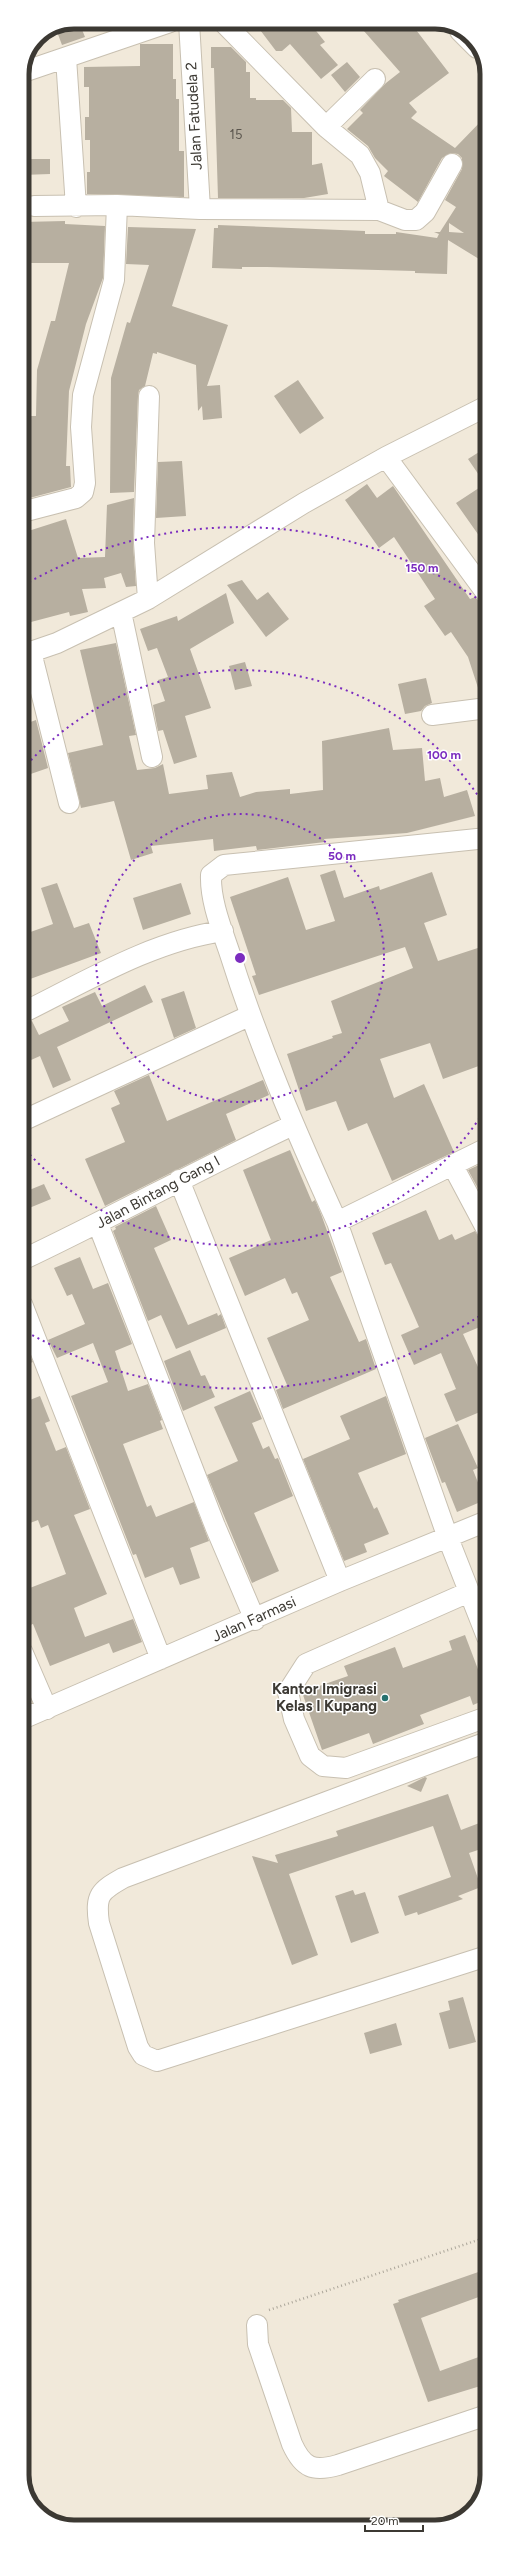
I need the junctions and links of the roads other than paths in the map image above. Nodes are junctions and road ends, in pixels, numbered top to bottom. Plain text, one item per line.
1 (150, 29) edge
2 (189, 29) edge
3 (230, 29) edge
4 (66, 58) junction
5 (29, 70) edge
6 (375, 79) dead end
7 (326, 128) junction
8 (452, 164) dead end
9 (117, 205) junction
10 (34, 206) dead end
11 (76, 207) junction
12 (200, 209) junction
13 (379, 210) junction
14 (149, 396) dead end
15 (480, 410) edge
16 (386, 457) junction
17 (29, 510) edge
18 (480, 585) edge
19 (148, 599) junction
20 (121, 612) junction
21 (29, 653) edge
22 (29, 661) edge
23 (480, 709) edge
24 (432, 715) dead end
25 (152, 757) dead end
26 (69, 803) dead end
27 (480, 839) edge
28 (223, 931) junction
29 (29, 1010) edge
30 (249, 1016) junction
31 (29, 1118) edge
32 (293, 1125) junction
33 (480, 1152) edge
34 (453, 1166) junction
35 (179, 1180) junction
36 (480, 1217) edge
37 (337, 1222) junction
38 (98, 1224) junction
39 (29, 1257) edge
40 (29, 1322) edge
41 (480, 1524) edge
42 (448, 1538) junction
43 (340, 1581) junction
44 (469, 1592) junction
45 (255, 1620) junction
46 (480, 1620) edge
47 (161, 1659) junction
48 (29, 1667) edge
49 (47, 1709) junction
50 (29, 1716) edge
51 (480, 1720) edge
52 (480, 1745) edge
53 (480, 1958) edge
54 (257, 2325) road end
55 (480, 2417) edge

1 - 4 street
2 - 12 street, Jalan Fatudela 2
3 - 7 street
4 - 5 street
4 - 11 street
6 - 7 street
7 - 13 street
8 - 13 street
9 - 11 street
9 - 12 street
9 - 17 street
10 - 11 street
12 - 13 street
14 - 19 street
15 - 16 street
16 - 18 street
16 - 19 street
19 - 20 street
20 - 21 street
20 - 25 street
22 - 26 street
23 - 24 street
27 - 28 street
28 - 29 street
28 - 30 street
30 - 31 street
30 - 32 street
32 - 35 street, Jalan Bintang Gang I
32 - 37 street
33 - 34 street
34 - 36 street
34 - 37 street
35 - 38 street, Jalan Bintang Gang I
35 - 43 street
37 - 42 street
38 - 39 street, Jalan Bintang Gang I
38 - 45 street
40 - 47 street
41 - 42 street, Jalan Farmasi
42 - 43 street, Jalan Farmasi
42 - 44 street
43 - 45 street, Jalan Farmasi
44 - 46 street
44 - 51 street
45 - 47 street, Jalan Farmasi
47 - 49 street, Jalan Farmasi
48 - 49 street
49 - 50 street, Jalan Farmasi
52 - 53 street
54 - 55 street

